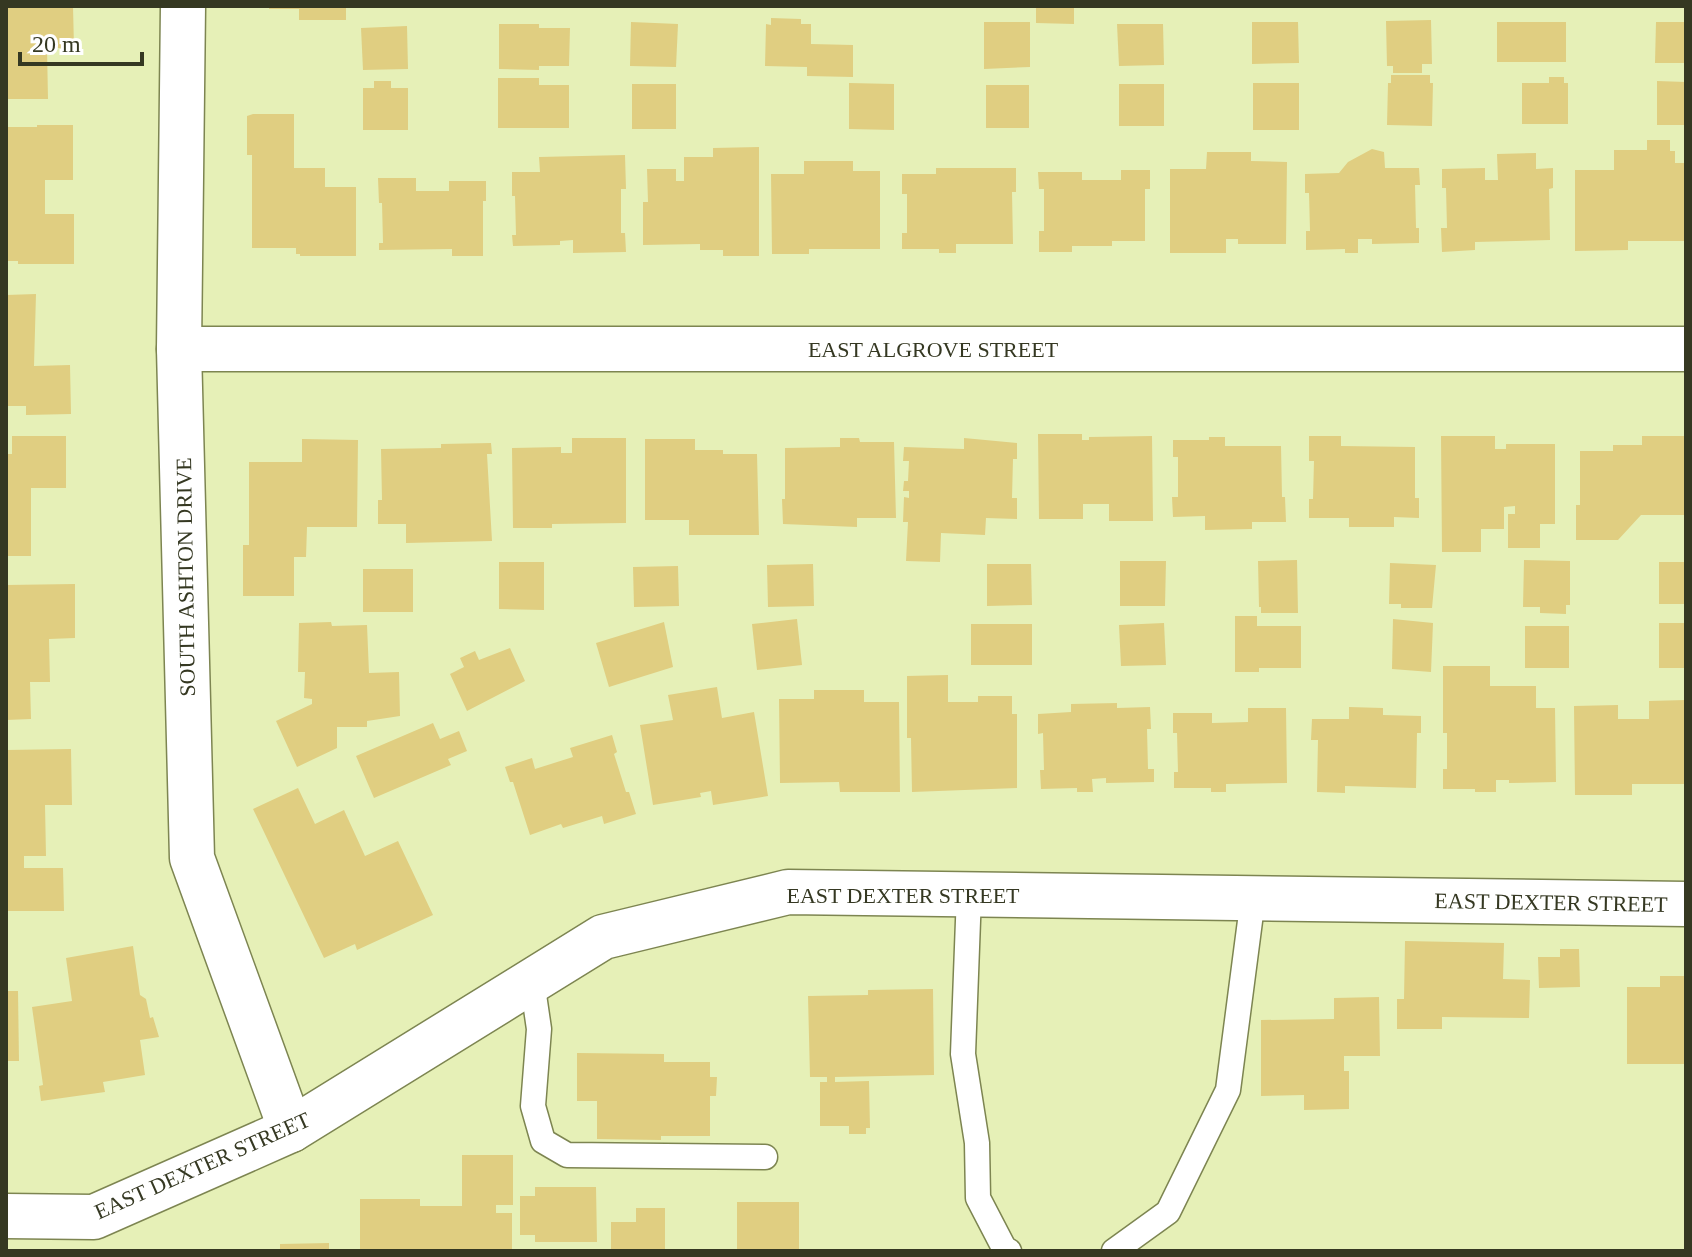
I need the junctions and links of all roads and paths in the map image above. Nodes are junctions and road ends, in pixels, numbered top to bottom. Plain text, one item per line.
1 (183, 6) edge
2 (179, 349) junction
3 (1686, 349) edge
4 (969, 894) junction
5 (1253, 898) junction
6 (1686, 904) edge
7 (532, 981) junction
8 (291, 1130) junction
9 (765, 1157) dead end
10 (6, 1216) edge
11 (1009, 1251) edge
12 (1114, 1251) edge

1 - 2 street, SOUTH ASHTON DRIVE
2 - 3 street, EAST ALGROVE STREET
2 - 8 street, SOUTH ASHTON DRIVE
4 - 5 street, EAST DEXTER STREET
4 - 7 street, EAST DEXTER STREET
4 - 11 lane
5 - 6 street, EAST DEXTER STREET
5 - 12 lane
7 - 8 street, EAST DEXTER STREET
7 - 9 lane
8 - 10 street, EAST DEXTER STREET

